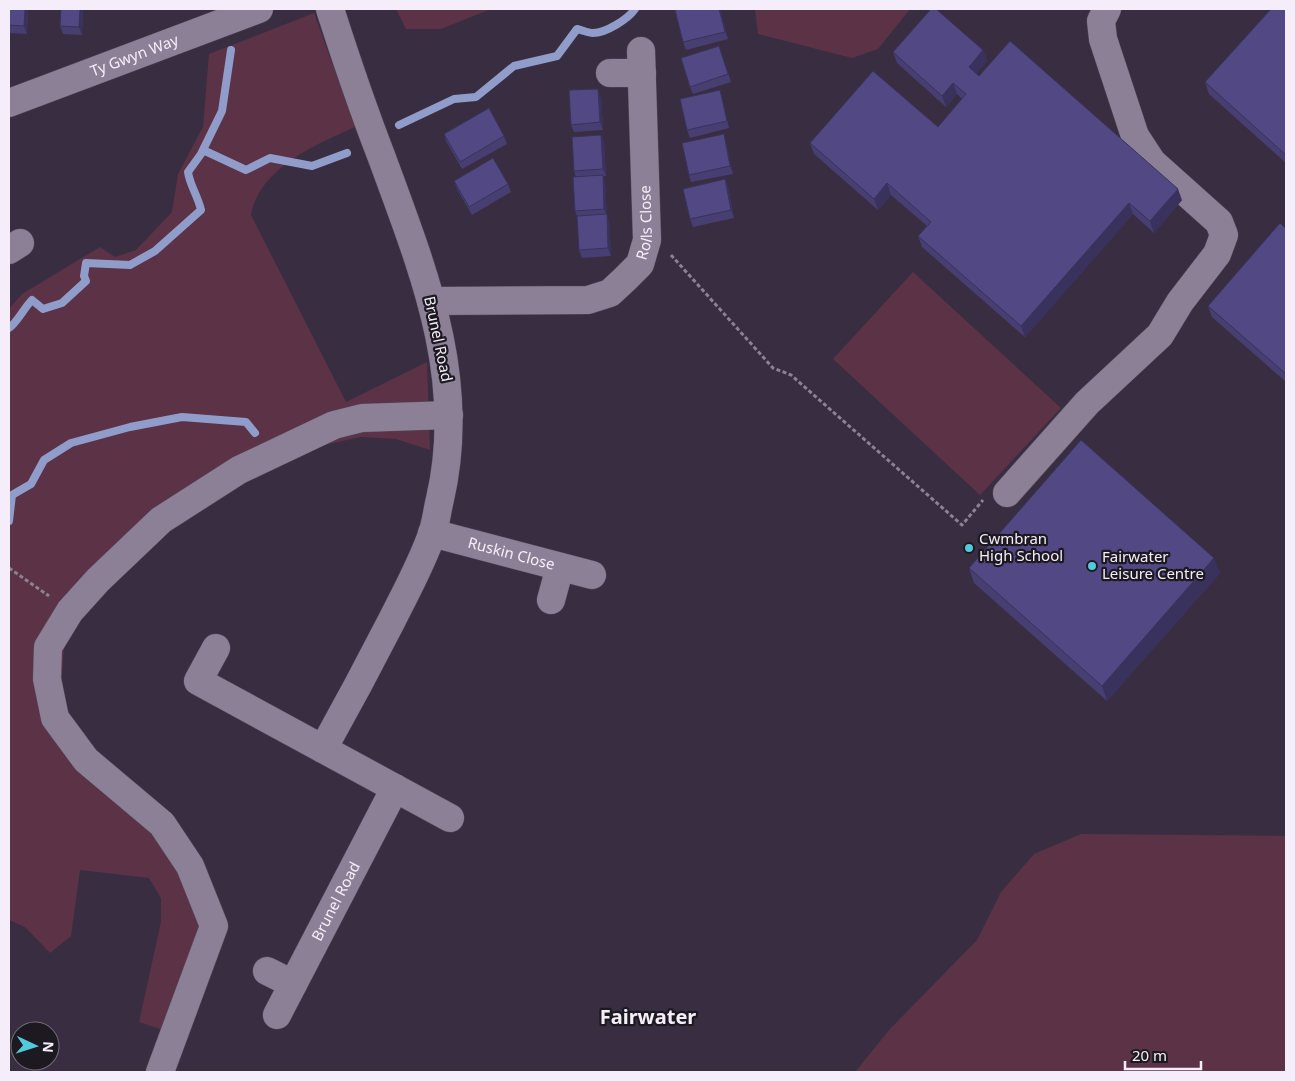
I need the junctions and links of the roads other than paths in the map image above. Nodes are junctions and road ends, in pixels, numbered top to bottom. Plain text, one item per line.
1 (259, 9) edge
2 (330, 9) edge
3 (1107, 9) edge
4 (610, 74) dead end
5 (9, 104) edge
6 (432, 301) junction
7 (449, 415) junction
8 (1007, 493) road end
9 (432, 533) junction
10 (560, 567) junction
11 (592, 576) dead end
12 (551, 600) dead end
13 (216, 648) dead end
14 (324, 749) junction
15 (395, 788) junction
16 (450, 818) dead end
17 (267, 971) dead end
18 (293, 984) junction
19 (277, 1015) dead end
20 (160, 1072) edge

1 - 5 street, Ty Gwyn Way
2 - 6 street, Brunel Road
3 - 8 street
4 - 6 street, Rolls Close
6 - 7 street, Brunel Road
7 - 9 street, Brunel Road
7 - 20 street
9 - 10 street, Ruskin Close
9 - 14 street, Brunel Road
10 - 11 street, Ruskin Close
10 - 12 street
13 - 14 street
14 - 15 street
15 - 16 street
15 - 18 street, Brunel Road
17 - 18 street
18 - 19 street, Brunel Road

